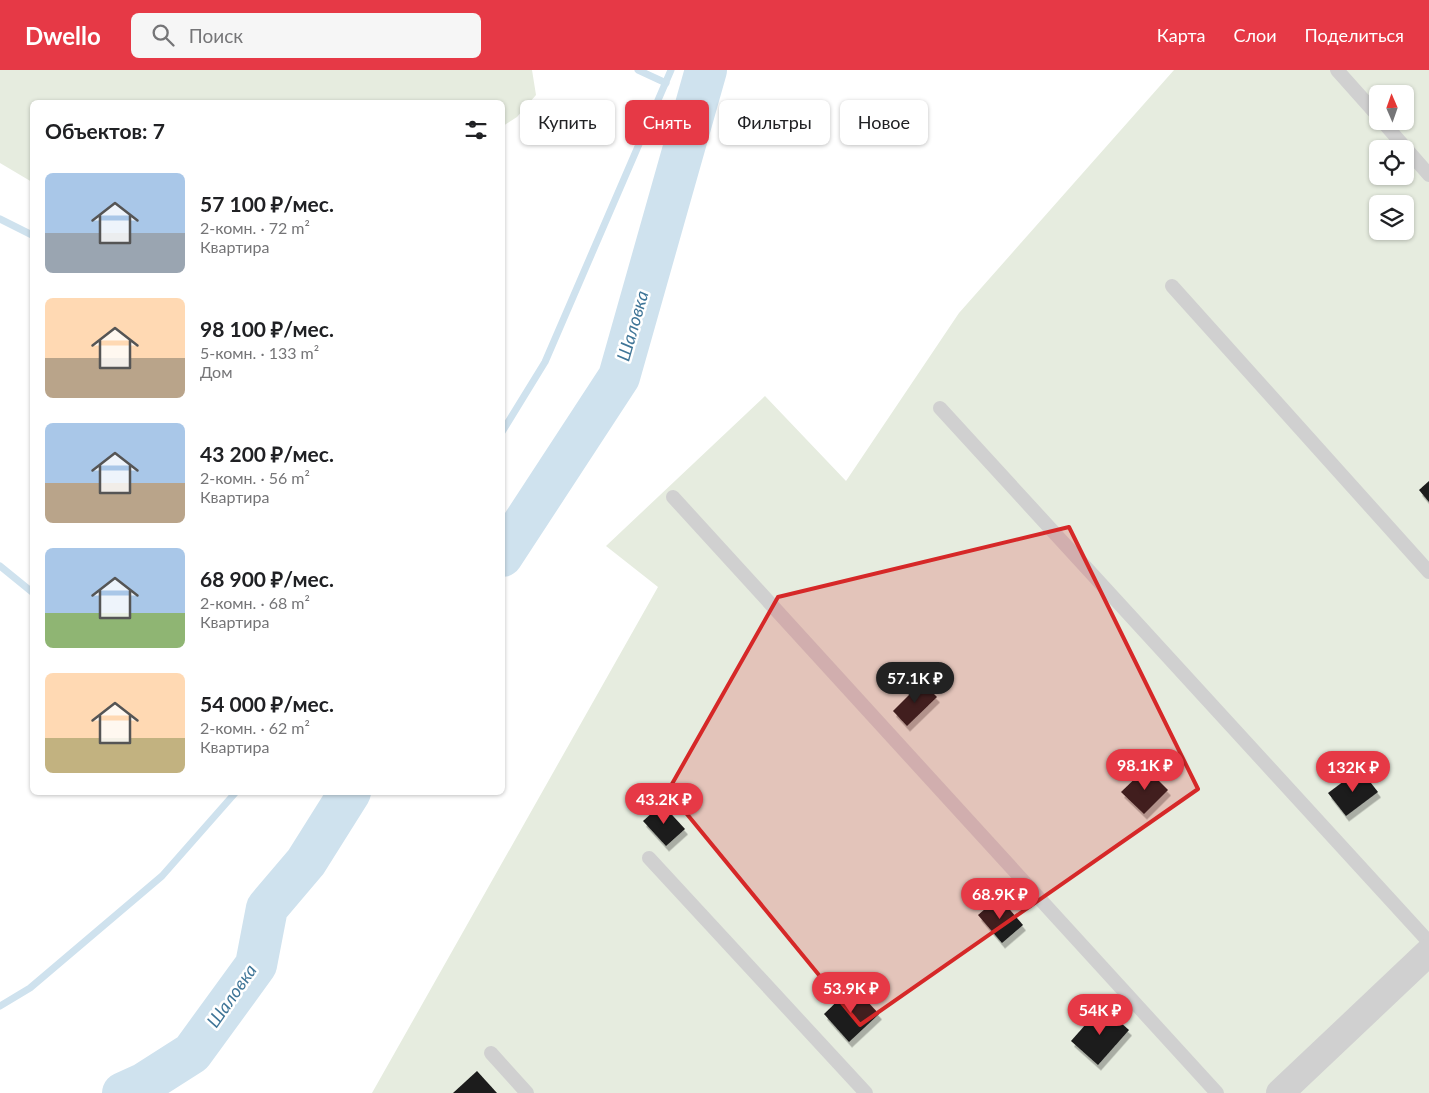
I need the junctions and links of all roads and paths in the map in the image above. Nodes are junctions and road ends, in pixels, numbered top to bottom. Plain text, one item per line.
1 (1337, 70) edge
2 (1369, 106) edge
3 (1390, 130) edge
4 (1429, 175) edge
5 (1172, 286) dead end
6 (940, 408) dead end
7 (673, 497) dead end
8 (1429, 572) edge
9 (649, 858) dead end
10 (1429, 942) edge
11 (1429, 952) edge
12 (491, 1053) dead end
13 (527, 1093) edge
14 (866, 1093) edge
15 (1217, 1093) edge
16 (1280, 1093) edge

1 - 2 lane
3 - 4 lane
5 - 8 lane
6 - 10 lane
7 - 15 lane
9 - 14 lane
11 - 16 street
12 - 13 lane

